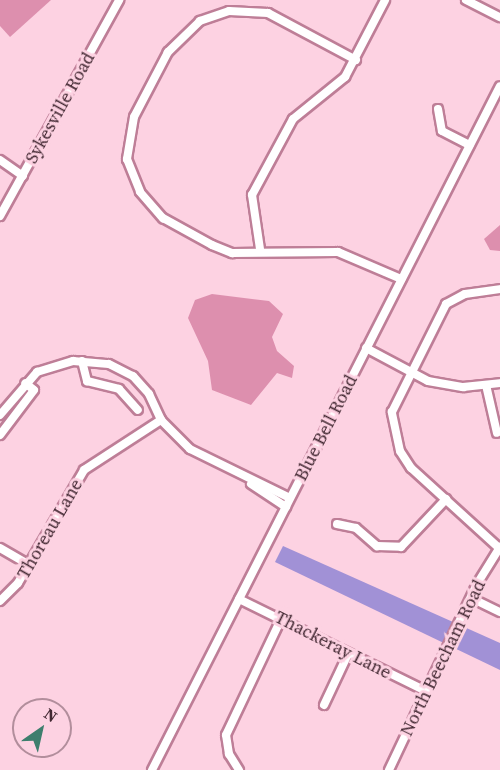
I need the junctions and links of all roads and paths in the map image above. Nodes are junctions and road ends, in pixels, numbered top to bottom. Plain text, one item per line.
1 (119, 0) edge
2 (385, 0) edge
3 (466, 0) edge
4 (500, 17) edge
5 (356, 60) junction
6 (499, 89) edge
7 (438, 109) dead end
8 (470, 145) junction
9 (0, 160) edge
10 (23, 176) junction
11 (0, 216) edge
12 (260, 249) junction
13 (401, 279) junction
14 (500, 289) edge
15 (366, 348) junction
16 (82, 360) junction
17 (410, 371) junction
18 (25, 383) junction
19 (500, 383) edge
20 (486, 385) junction
21 (138, 410) dead end
22 (0, 415) edge
23 (161, 420) junction
24 (497, 433) dead end
25 (0, 435) edge
26 (446, 499) junction
27 (288, 502) junction
28 (337, 524) dead end
29 (500, 548) edge
30 (0, 549) edge
31 (28, 564) junction
32 (471, 598) junction
33 (239, 599) junction
34 (0, 601) edge
35 (500, 612) edge
36 (281, 618) junction
37 (348, 654) junction
38 (426, 690) junction
39 (324, 705) dead end
40 (152, 770) edge
41 (239, 770) edge
42 (389, 770) edge

1 - 10 street, Sykesville Road
2 - 5 street
3 - 4 street
5 - 12 street
5 - 12 street
6 - 8 street, Blue Bell Road
7 - 8 street
8 - 13 street, Blue Bell Road
9 - 10 street
10 - 11 street, Sykesville Road
12 - 13 street
13 - 15 street, Blue Bell Road
14 - 17 street
15 - 17 street
15 - 27 street, Blue Bell Road
16 - 18 street
16 - 21 street
16 - 23 street
17 - 20 street
17 - 26 street
18 - 22 street
18 - 25 street
19 - 20 street
20 - 24 street
23 - 27 street
23 - 31 street, Thoreau Lane
26 - 28 street
26 - 29 street
27 - 33 street, Blue Bell Road
29 - 32 street, North Beecham Road
30 - 31 street
31 - 34 street, Thoreau Lane
32 - 35 street
32 - 38 street, North Beecham Road
33 - 36 street, Thackeray Lane
33 - 40 street, Blue Bell Road
36 - 37 street, Thackeray Lane
36 - 41 street
37 - 38 street, Thackeray Lane
37 - 39 street
38 - 42 street, North Beecham Road

